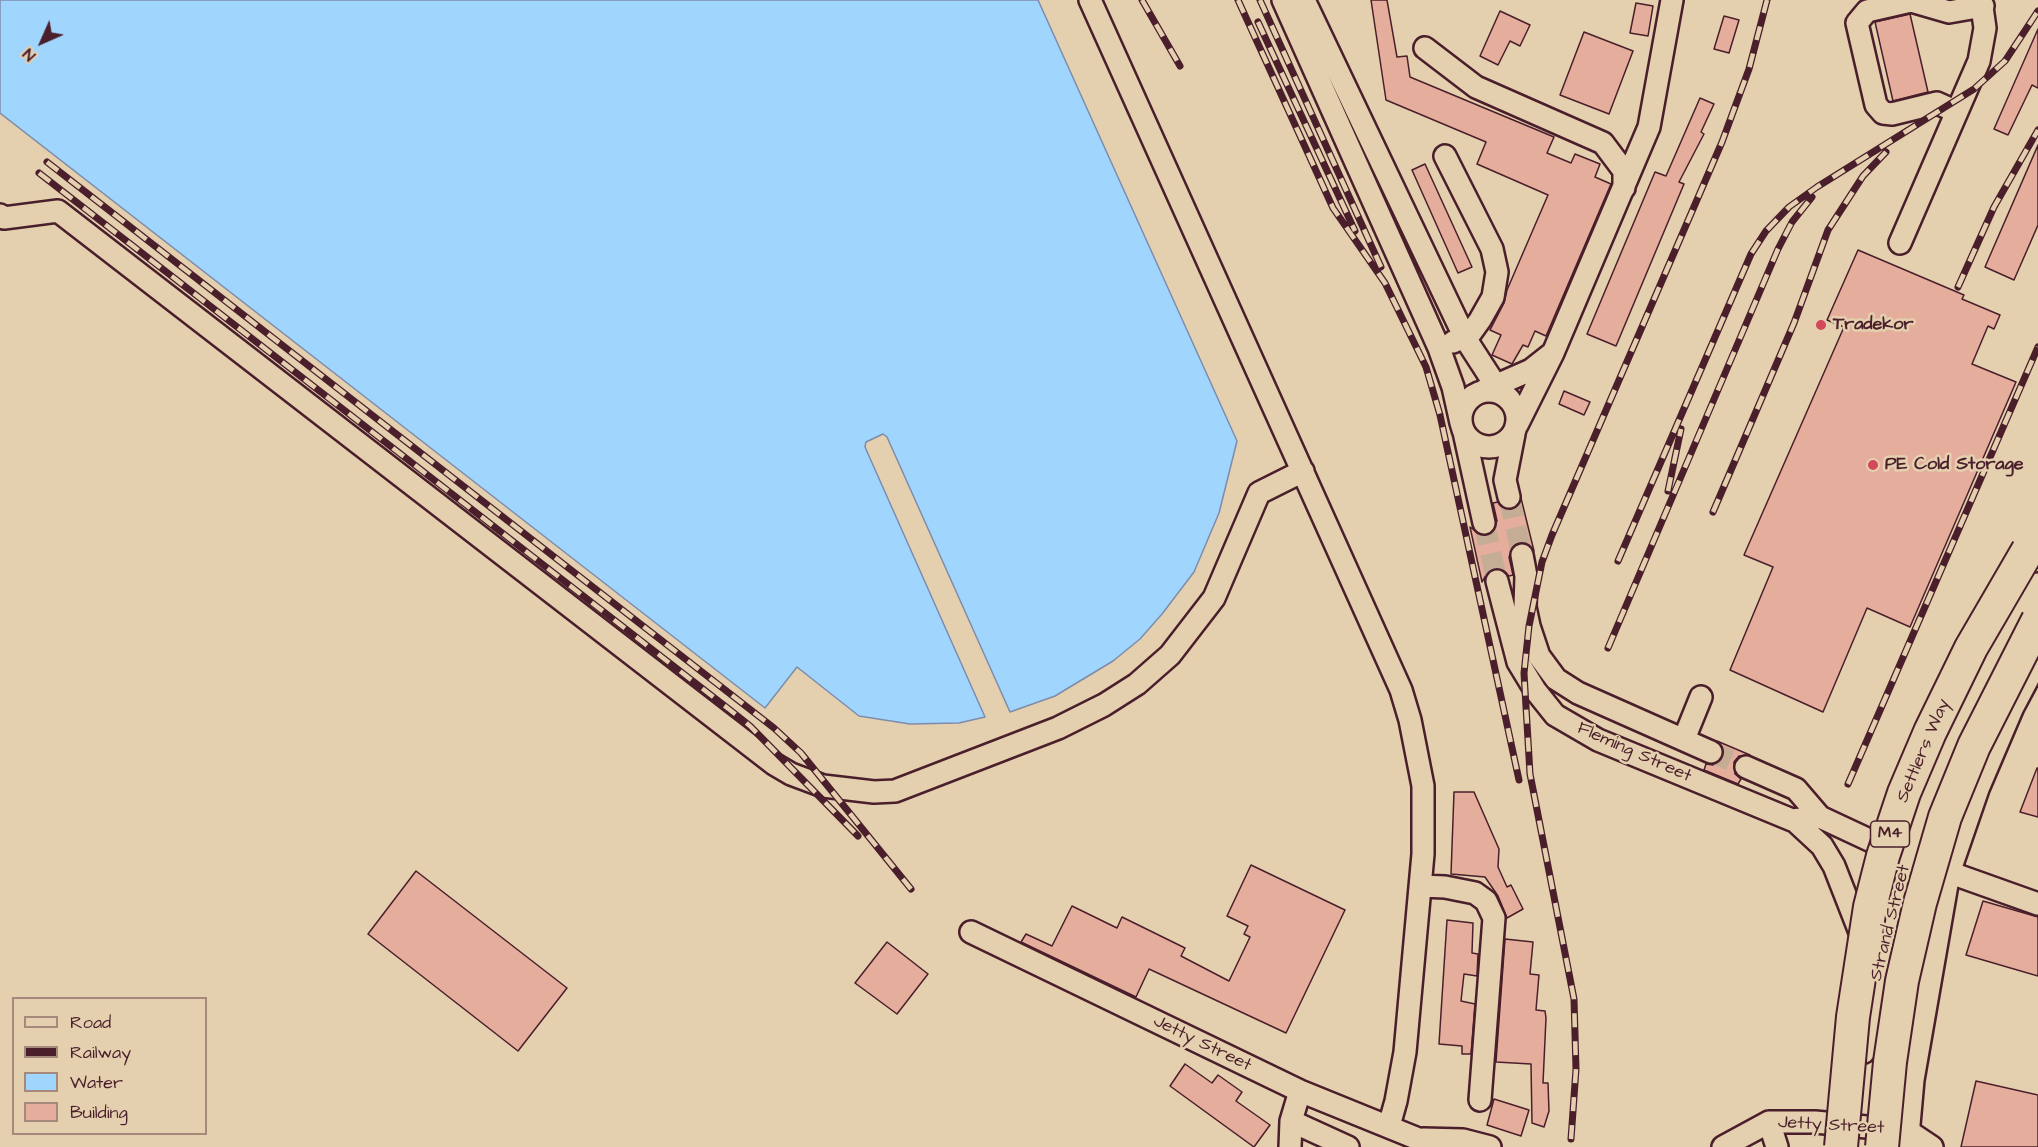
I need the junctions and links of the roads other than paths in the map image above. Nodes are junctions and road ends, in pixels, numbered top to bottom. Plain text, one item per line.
1 (1090, 0) edge
2 (1282, 0) edge
3 (1304, 0) edge
4 (1672, 0) edge
5 (1982, 3) edge
6 (1425, 48) dead end
7 (1957, 112) junction
8 (1445, 156) dead end
9 (1624, 188) junction
10 (0, 215) edge
11 (1900, 243) dead end
12 (1465, 338) junction
13 (1439, 348) junction
14 (1553, 353) junction
15 (1495, 394) junction
16 (1463, 428) junction
17 (1516, 429) junction
18 (1303, 471) junction
19 (1509, 497) tunnel mouth
20 (1484, 523) tunnel mouth
21 (2028, 549) dead end
22 (1522, 555) tunnel mouth
23 (1497, 581) tunnel mouth
24 (2038, 584) edge
25 (2038, 620) edge
26 (2038, 660) edge
27 (1701, 698) dead end
28 (1684, 739) junction
29 (1711, 752) tunnel mouth
30 (1746, 767) tunnel mouth
31 (1820, 817) junction
32 (1795, 821) junction
33 (1908, 858) junction
34 (1949, 873) junction
35 (1421, 886) junction
36 (2038, 904) edge
37 (971, 932) dead end
38 (1876, 975) junction
39 (1300, 1091) junction
40 (1480, 1100) dead end
41 (1769, 1122) junction
42 (1389, 1126) junction
43 (1848, 1136) edge
44 (1292, 1137) edge
45 (1908, 1139) edge
46 (1430, 1143) edge
47 (1348, 1147) edge
48 (1490, 1147) edge
49 (1723, 1147) edge
50 (1778, 1147) edge
51 (1855, 1147) edge
52 (1882, 1147) edge
53 (1932, 1147) edge

1 - 18 street
2 - 13 street
3 - 12 street
4 - 9 street
5 - 7 street
5 - 7 street
6 - 9 street
7 - 11 street
8 - 12 street
9 - 14 street
10 - 18 street
12 - 13 street
12 - 15 street
13 - 16 street
14 - 15 street
14 - 17 street
15 - 16 street
15 - 17 street
16 - 17 street
16 - 20 street
17 - 19 street
18 - 35 street
21 - 43 highway, Settlers Way / M4, bridge
22 - 28 street, Fleming Street
23 - 32 street, Fleming Street
24 - 33 street, Strand Street
25 - 52 highway, M4, bridge
26 - 34 street
27 - 28 street
28 - 29 street, Fleming Street
30 - 31 street
31 - 32 street
31 - 33 street
32 - 38 street
33 - 34 street
33 - 38 street, Strand Street
34 - 36 street
34 - 45 street
35 - 40 street
35 - 42 street
37 - 39 street, Jetty Street
38 - 43 street, Strand Street
39 - 42 street, Jetty Street
39 - 44 street
41 - 43 street, Jetty Street
41 - 49 street, Jetty Street
41 - 50 street
42 - 46 street, Jetty Street
43 - 45 street, Jetty Street
43 - 51 street, Strand Street
44 - 47 street
45 - 53 street
46 - 48 street, Jetty Street

